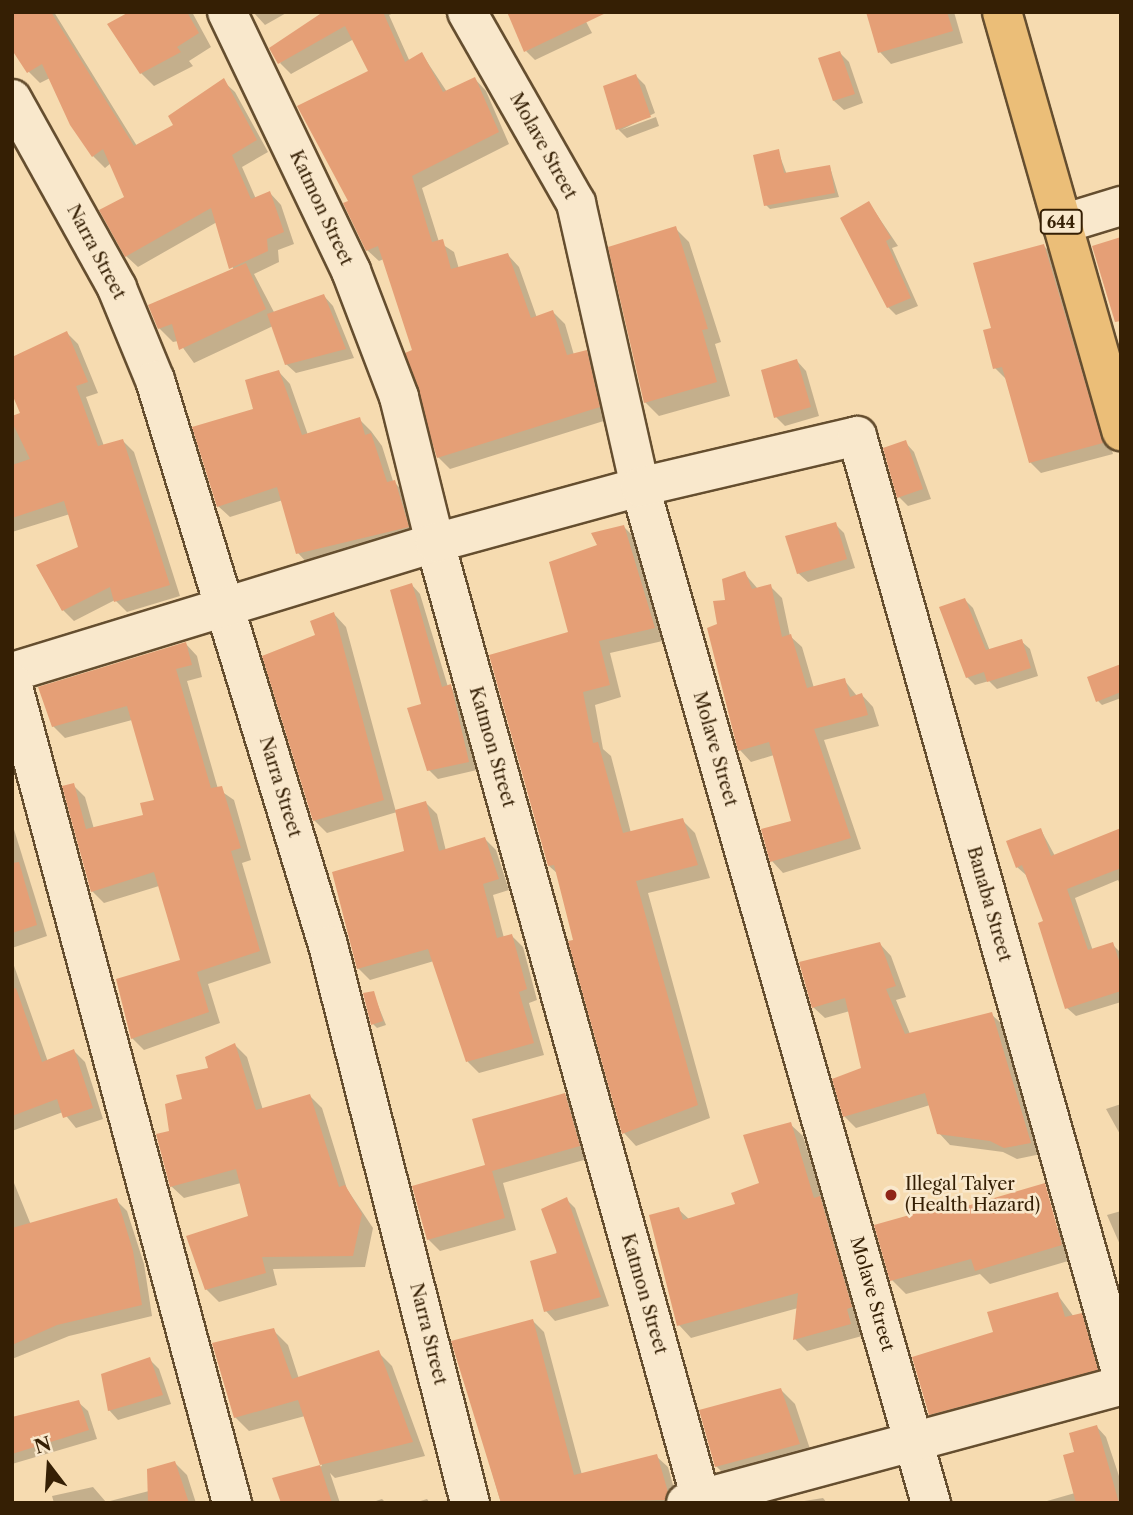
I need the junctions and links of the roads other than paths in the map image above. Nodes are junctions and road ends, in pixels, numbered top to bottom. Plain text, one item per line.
1 (227, 12) edge
2 (467, 12) edge
3 (1002, 12) edge
4 (18, 124) edge
5 (1121, 206) edge
6 (1062, 224) junction
7 (1121, 431) edge
8 (640, 487) junction
9 (435, 543) junction
10 (225, 606) junction
11 (12, 672) edge
12 (12, 683) edge
13 (1121, 1372) edge
14 (1121, 1386) edge
15 (914, 1443) junction
16 (696, 1501) edge
17 (232, 1503) edge
18 (470, 1503) edge
19 (931, 1503) edge

1 - 9 street, Katmon Street
2 - 8 street, Molave Street
3 - 6 main road, 644
4 - 10 street, Narra Street
5 - 6 street
6 - 7 main road, 644
8 - 9 street
8 - 13 street, Banaba Street
8 - 15 street, Molave Street
9 - 10 street
9 - 16 street, Katmon Street
10 - 11 street
10 - 18 street, Narra Street
12 - 17 street
14 - 15 street
15 - 16 street
15 - 19 street, Molave Street

